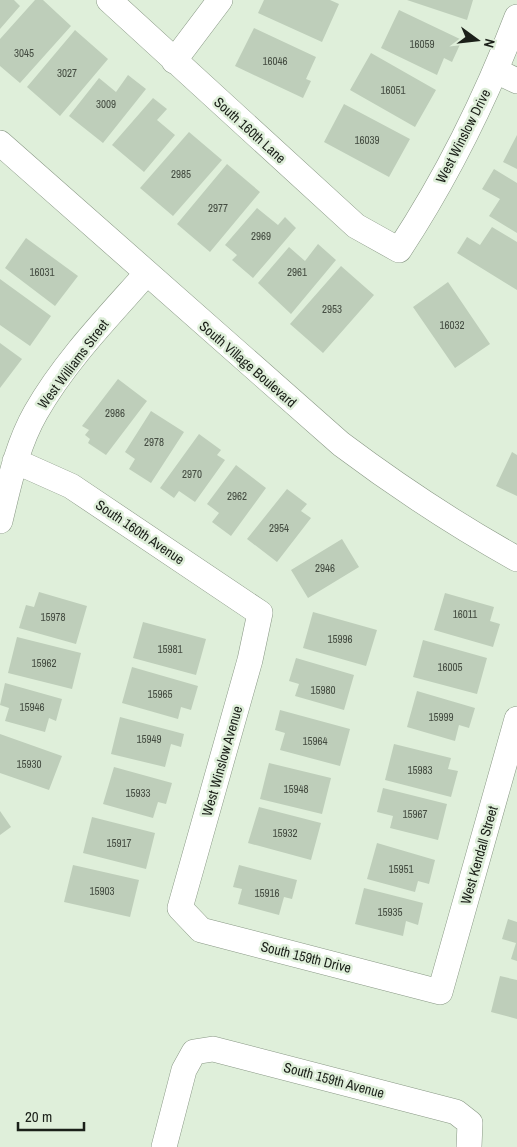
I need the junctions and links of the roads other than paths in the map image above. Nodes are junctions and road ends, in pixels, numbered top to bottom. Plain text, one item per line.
1 (109, 0) edge
2 (220, 0) edge
3 (517, 18) edge
4 (174, 61) junction
5 (507, 76) edge
6 (0, 143) edge
7 (399, 250) joint
8 (146, 274) junction
9 (15, 461) junction
10 (0, 521) edge
11 (517, 559) edge
12 (260, 613) joint
13 (517, 719) edge
14 (180, 908) joint
15 (440, 992) joint
16 (469, 1135) edge
17 (164, 1147) edge

1 - 4 street, South 160th Lane
2 - 4 street
3 - 5 street, West Winslow Drive
4 - 7 street, South 160th Lane
5 - 7 street, West Winslow Drive
6 - 8 street, South Village Boulevard
8 - 9 street, West Williams Street
8 - 11 street, South Village Boulevard
9 - 10 street, West Williams Street
9 - 12 street, South 160th Avenue
12 - 14 street, West Winslow Avenue
13 - 15 street, West Kendall Street
14 - 15 street, South 159th Drive
16 - 17 street, South 159th Avenue

